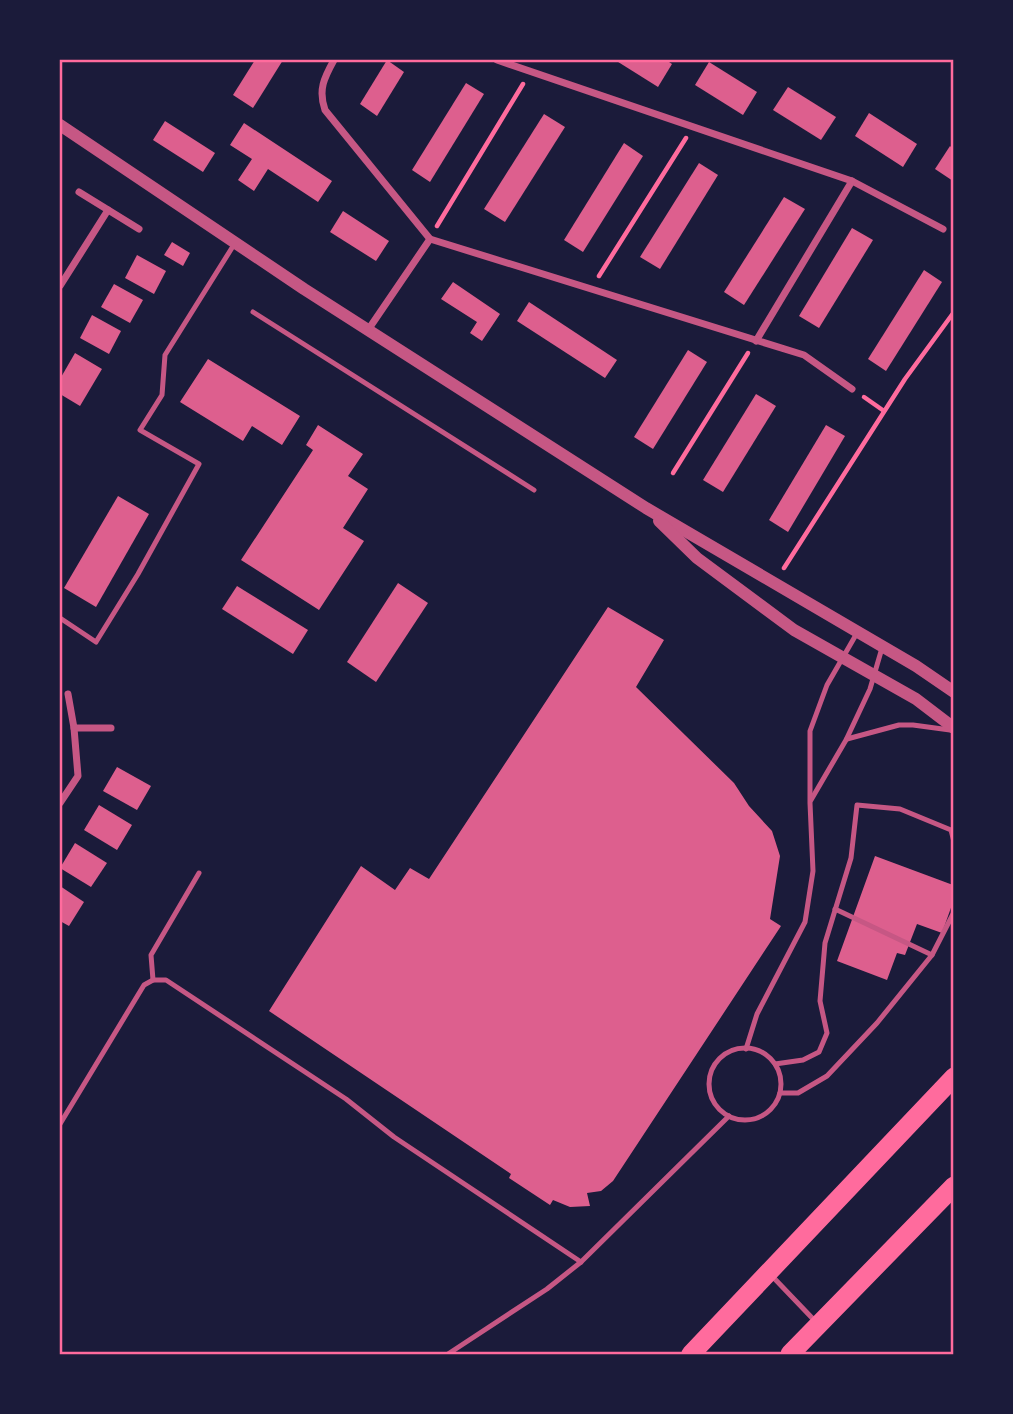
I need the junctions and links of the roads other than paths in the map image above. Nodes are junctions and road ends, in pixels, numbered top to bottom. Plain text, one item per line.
1 (334, 60) edge
2 (497, 60) edge
3 (60, 125) edge
4 (852, 181) junction
5 (79, 192) dead end
6 (107, 210) junction
7 (139, 229) dead end
8 (943, 229) dead end
9 (429, 239) junction
10 (235, 243) junction
11 (60, 286) edge
12 (253, 313) dead end
13 (369, 330) junction
14 (756, 341) junction
15 (852, 389) road end
16 (534, 490) dead end
17 (646, 508) junction
18 (60, 618) edge
19 (857, 633) junction
20 (882, 648) junction
21 (843, 657) junction
22 (874, 675) junction
23 (954, 692) edge
24 (68, 694) dead end
25 (74, 728) junction
26 (111, 728) dead end
27 (954, 729) edge
28 (846, 740) junction
29 (60, 803) edge
30 (810, 803) junction
31 (954, 842) edge
32 (199, 873) dead end
33 (835, 909) junction
34 (954, 912) edge
35 (932, 955) junction
36 (153, 980) junction
37 (746, 1048) junction
38 (775, 1064) junction
39 (954, 1077) edge
40 (780, 1093) junction
41 (729, 1116) junction
42 (60, 1124) edge
43 (954, 1186) edge
44 (581, 1262) junction
45 (769, 1273) junction
46 (820, 1326) junction
47 (448, 1354) edge
48 (691, 1354) edge
49 (790, 1354) edge

1 - 9 street
2 - 4 street
3 - 10 street
4 - 8 street
4 - 14 street
5 - 6 street
6 - 7 street
6 - 11 street
9 - 13 street
9 - 14 street
10 - 13 street
10 - 18 lane
12 - 16 lane
13 - 17 street
14 - 15 street
17 - 19 street
17 - 21 street
19 - 20 street
19 - 21 lane
20 - 22 lane
20 - 23 street
21 - 22 street
21 - 30 lane
22 - 27 street
22 - 28 lane
24 - 25 street
25 - 26 street
25 - 29 street
27 - 28 lane
28 - 30 lane
30 - 37 lane
31 - 33 lane
32 - 36 lane
33 - 35 lane
33 - 38 lane
34 - 35 lane
35 - 40 lane
36 - 42 lane
36 - 44 lane
37 - 38 lane
37 - 41 lane
38 - 40 lane
39 - 45 highway
40 - 41 lane
41 - 44 lane
43 - 46 highway
44 - 47 lane
45 - 46 lane
45 - 48 highway
46 - 49 highway

